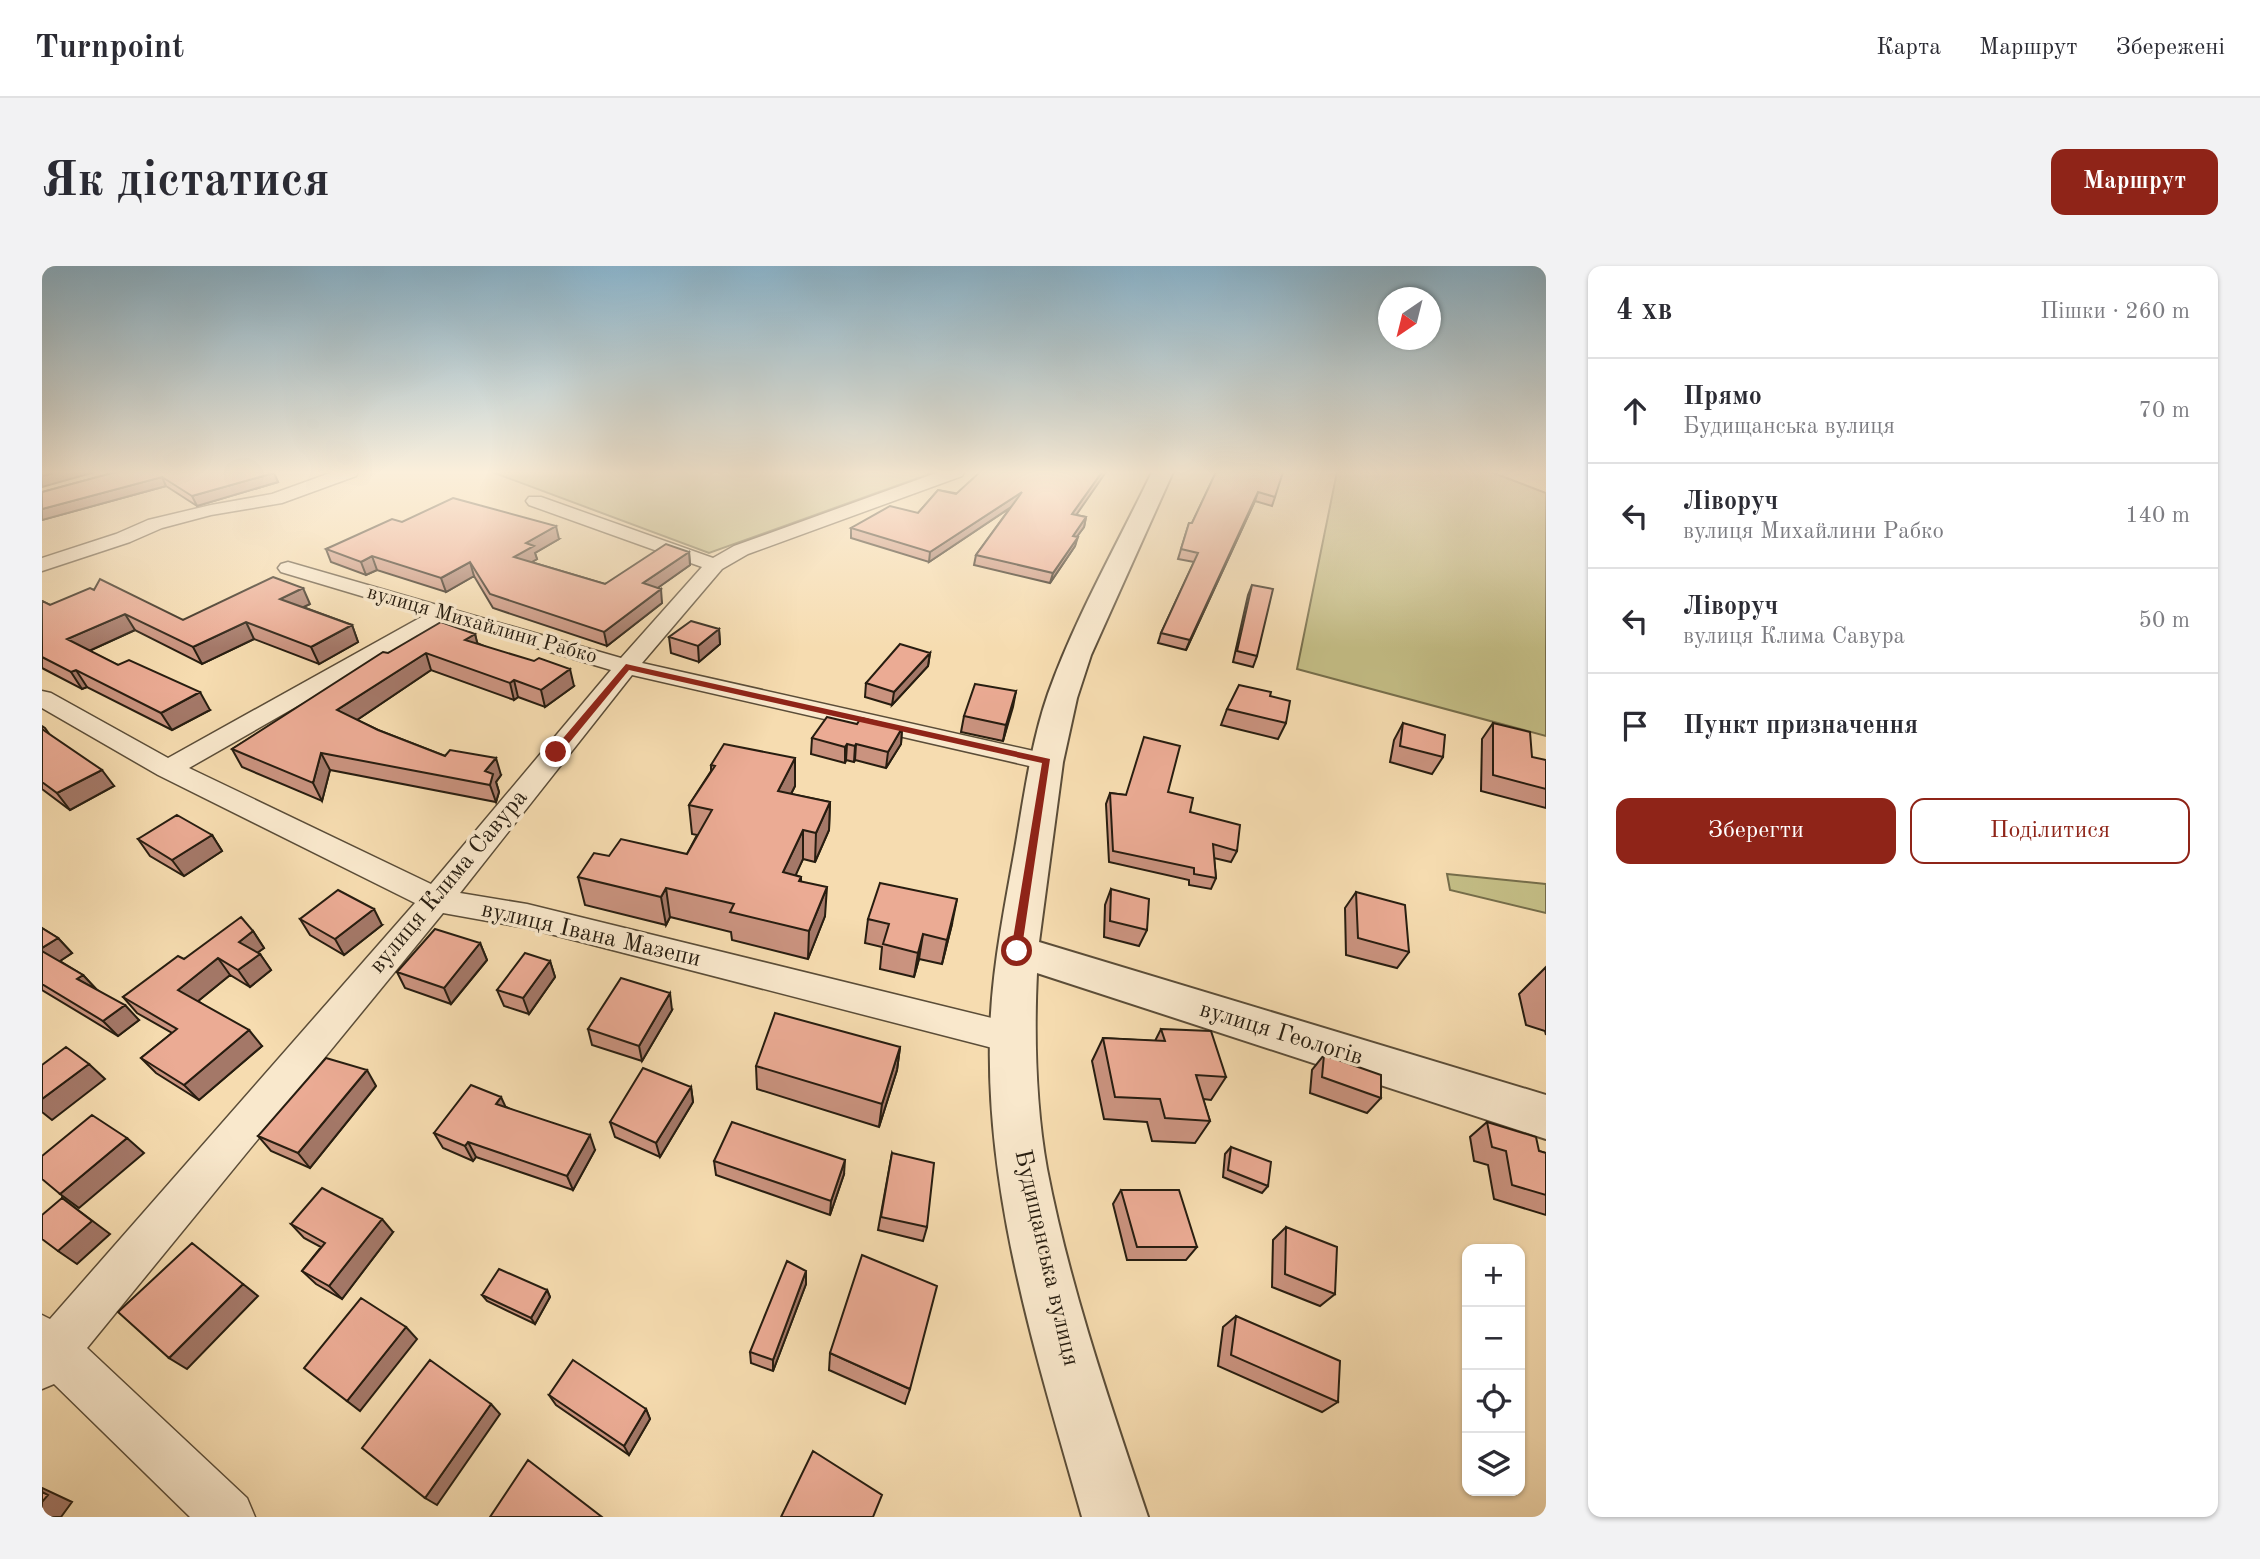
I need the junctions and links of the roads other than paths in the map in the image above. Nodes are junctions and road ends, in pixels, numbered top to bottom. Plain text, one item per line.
1 (140, 530) edge
2 (618, 530) edge
3 (795, 530) edge
4 (1136, 530) edge
5 (42, 565) edge
6 (715, 565) junction
7 (288, 568) dead end
8 (443, 614) junction
9 (626, 667) junction
10 (42, 698) edge
11 (1047, 762) junction
12 (168, 769) junction
13 (436, 900) junction
14 (1017, 951) junction
15 (1012, 1038) junction
16 (1546, 1117) edge
17 (46, 1352) edge
18 (228, 1517) edge
19 (1115, 1517) edge

1 - 5 street
2 - 6 street
3 - 6 street, вулиця Клима Савура
4 - 11 street, Будищанська вулиця
6 - 9 street, вулиця Клима Савура
7 - 8 street, вулиця Михайлини Рабко
8 - 9 street, вулиця Михайлини Рабко
8 - 12 street
9 - 11 street, вулиця Михайлини Рабко
9 - 13 street, вулиця Клима Савура
10 - 12 street, вулиця Івана Мазепи
11 - 14 street, Будищанська вулиця
12 - 13 street, вулиця Івана Мазепи
13 - 15 street, вулиця Івана Мазепи
13 - 17 street, вулиця Клима Савура
14 - 15 street, Будищанська вулиця
14 - 16 street, вулиця Геологів
15 - 19 street, Будищанська вулиця
17 - 18 street

